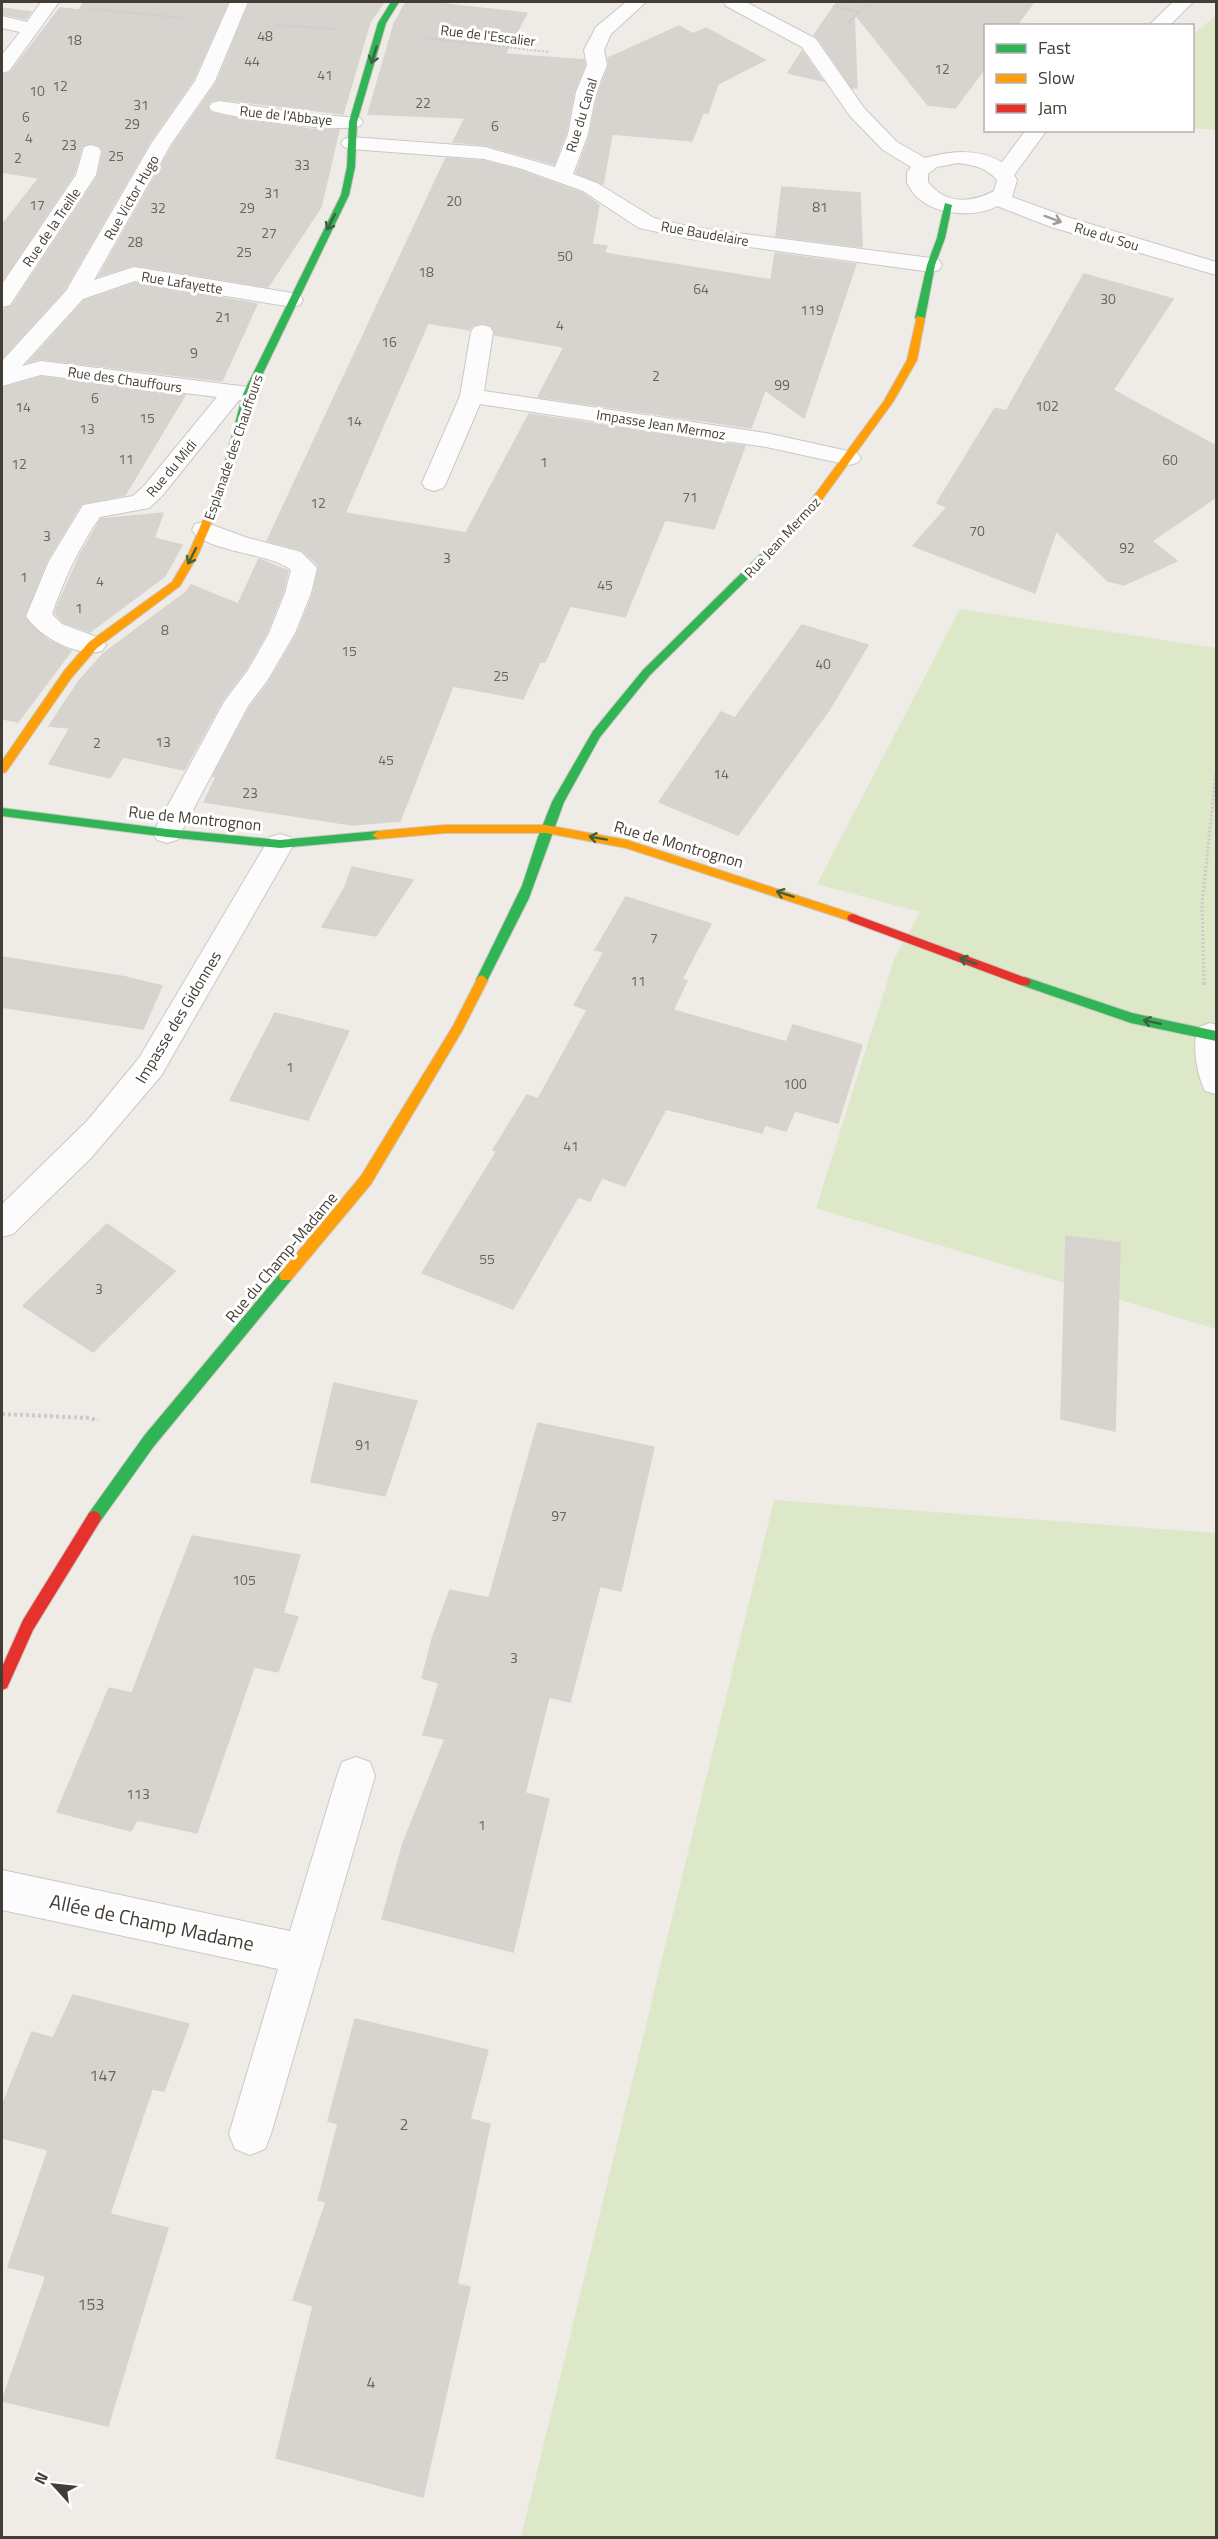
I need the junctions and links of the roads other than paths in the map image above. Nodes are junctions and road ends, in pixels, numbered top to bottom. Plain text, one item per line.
1 (50, 2) edge
2 (239, 2) edge
3 (395, 2) edge
4 (637, 2) edge
5 (733, 2) edge
6 (1184, 2) edge
7 (2, 22) edge
8 (1159, 24) edge
9 (32, 29) junction
10 (2, 67) edge
11 (219, 107) dead end
12 (354, 122) junction
13 (1035, 132) edge
14 (351, 143) junction
15 (91, 151) dead end
16 (924, 166) junction
17 (1004, 174) junction
18 (562, 175) junction
19 (998, 199) junction
20 (948, 205) junction
21 (931, 265) junction
22 (1216, 269) edge
23 (75, 294) junction
24 (2, 300) edge
25 (292, 300) junction
26 (482, 332) dead end
27 (2, 379) edge
28 (240, 394) junction
29 (472, 396) junction
30 (849, 458) junction
31 (434, 483) dead end
32 (204, 530) junction
33 (93, 645) junction
34 (2, 769) edge
35 (2, 812) edge
36 (546, 829) junction
37 (167, 833) junction
38 (280, 844) junction
39 (1213, 1035) edge
40 (1216, 1082) edge
41 (2, 1224) edge
42 (2, 1683) edge
43 (356, 1776) dead end
44 (2, 1890) edge
45 (303, 1954) junction
46 (250, 2134) dead end

1 - 9 street
2 - 23 street, Rue Victor Hugo
3 -> 12 street, Esplanade des Chauffours
4 - 18 street, Rue du Canal
5 - 16 street
6 - 8 street
7 - 9 street
9 - 10 street
11 - 12 street, Rue de l'Abbaye
12 - 14 street, Esplanade des Chauffours
13 - 17 street
14 - 18 street, Rue Baudelaire
14 -> 25 street, Esplanade des Chauffours
15 - 24 street, Rue de la Treille
16 - 17 street
16 - 20 street
17 - 19 street
18 - 21 street, Rue Baudelaire
19 - 20 street
19 -> 22 street, Rue du Sou
20 - 21 street, Rue Jean Mermoz
21 - 30 street, Rue Jean Mermoz
23 - 25 street, Rue Lafayette
23 - 27 street, Rue Victor Hugo
25 - 28 street, Esplanade des Chauffours
26 - 29 street
27 - 28 street, Rue des Chauffours
28 - 32 street, Esplanade des Chauffours
28 - 33 street, Rue du Midi
29 - 30 street, Impasse Jean Mermoz
29 - 31 street
30 - 36 street, Rue Jean Mermoz
32 -> 33 street, Esplanade des Chauffours
32 - 37 street
33 - 34 street, Esplanade des Chauffours
35 - 37 street, Rue de Montrognon
36 - 38 street, Rue de Montrognon
39 -> 36 street, Rue de Montrognon
36 - 42 street, Rue du Champ-Madame
37 - 38 street, Rue de Montrognon
38 - 41 street, Impasse des Gidonnes
39 - 40 street
43 - 45 street
44 - 45 street, Allée de Champ Madame
45 - 46 street

